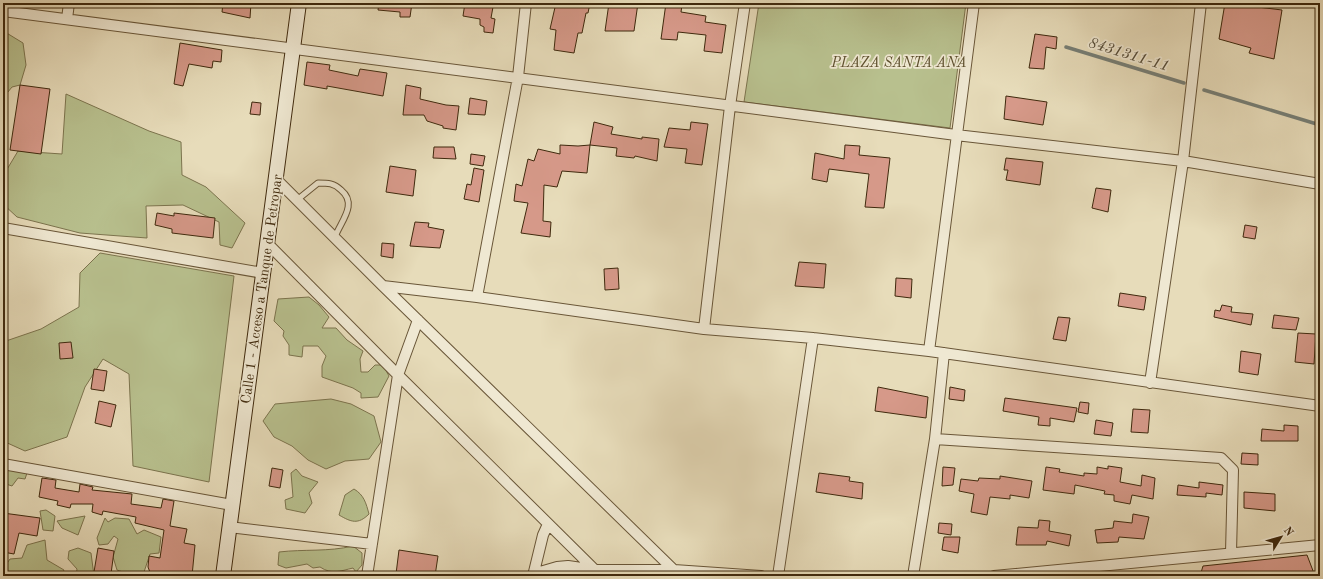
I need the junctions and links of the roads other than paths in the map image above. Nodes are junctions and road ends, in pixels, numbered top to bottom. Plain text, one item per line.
1 (69, 3) edge
2 (299, 3) edge
3 (526, 3) edge
4 (745, 3) edge
5 (974, 3) edge
6 (1201, 3) edge
7 (3, 11) edge
8 (67, 19) junction
9 (293, 48) junction
10 (518, 77) junction
11 (730, 106) junction
12 (956, 135) junction
13 (1183, 162) junction
14 (276, 178) junction
15 (1320, 184) edge
16 (297, 200) junction
17 (3, 228) edge
18 (335, 237) junction
19 (267, 243) junction
20 (263, 273) junction
21 (382, 286) junction
22 (477, 297) junction
23 (418, 320) junction
24 (704, 329) junction
25 (813, 338) junction
26 (929, 351) junction
27 (944, 354) junction
28 (398, 375) junction
29 (1150, 383) junction
30 (1320, 406) edge
31 (935, 439) junction
32 (3, 464) edge
33 (232, 505) junction
34 (548, 524) junction
35 (229, 527) junction
36 (372, 544) junction
37 (1320, 545) edge
38 (1231, 553) junction
39 (598, 573) edge
40 (677, 573) edge
41 (533, 575) edge
42 (223, 576) edge
43 (367, 576) edge
44 (761, 576) edge
45 (778, 576) edge
46 (912, 576) edge
47 (994, 576) edge

1 - 8 street
2 - 9 street, Calle 1 - Acceso a Tanque de Petropar
3 - 10 street
4 - 11 street
5 - 12 street
6 - 13 street
7 - 8 street
8 - 9 street
9 - 10 street
9 - 14 street, Calle 1 - Acceso a Tanque de Petropar
10 - 11 street
10 - 22 street
11 - 12 street
11 - 24 street
12 - 13 street
12 - 26 street
13 - 15 street
13 - 29 street
14 - 16 street
14 - 19 street, Calle 1 - Acceso a Tanque de Petropar
16 - 18 street
16 - 18 lane
17 - 20 street
18 - 21 street
19 - 20 street, Calle 1 - Acceso a Tanque de Petropar
19 - 28 street
20 - 33 street, Calle 1 - Acceso a Tanque de Petropar
21 - 22 street
21 - 23 street
22 - 24 street
23 - 28 street
23 - 40 street
24 - 25 street
25 - 26 street
25 - 45 street
26 - 27 street
27 - 29 street
27 - 31 street
28 - 34 street
28 - 36 street
29 - 30 street
31 - 38 street
31 - 46 street
32 - 33 street
33 - 35 street, Calle 1 - Acceso a Tanque de Petropar
34 - 39 street
34 - 41 street
35 - 36 street
35 - 42 street, Calle 1 - Acceso a Tanque de Petropar
36 - 43 street
37 - 38 street
38 - 47 street
39 - 40 street
39 - 41 street
40 - 44 street

